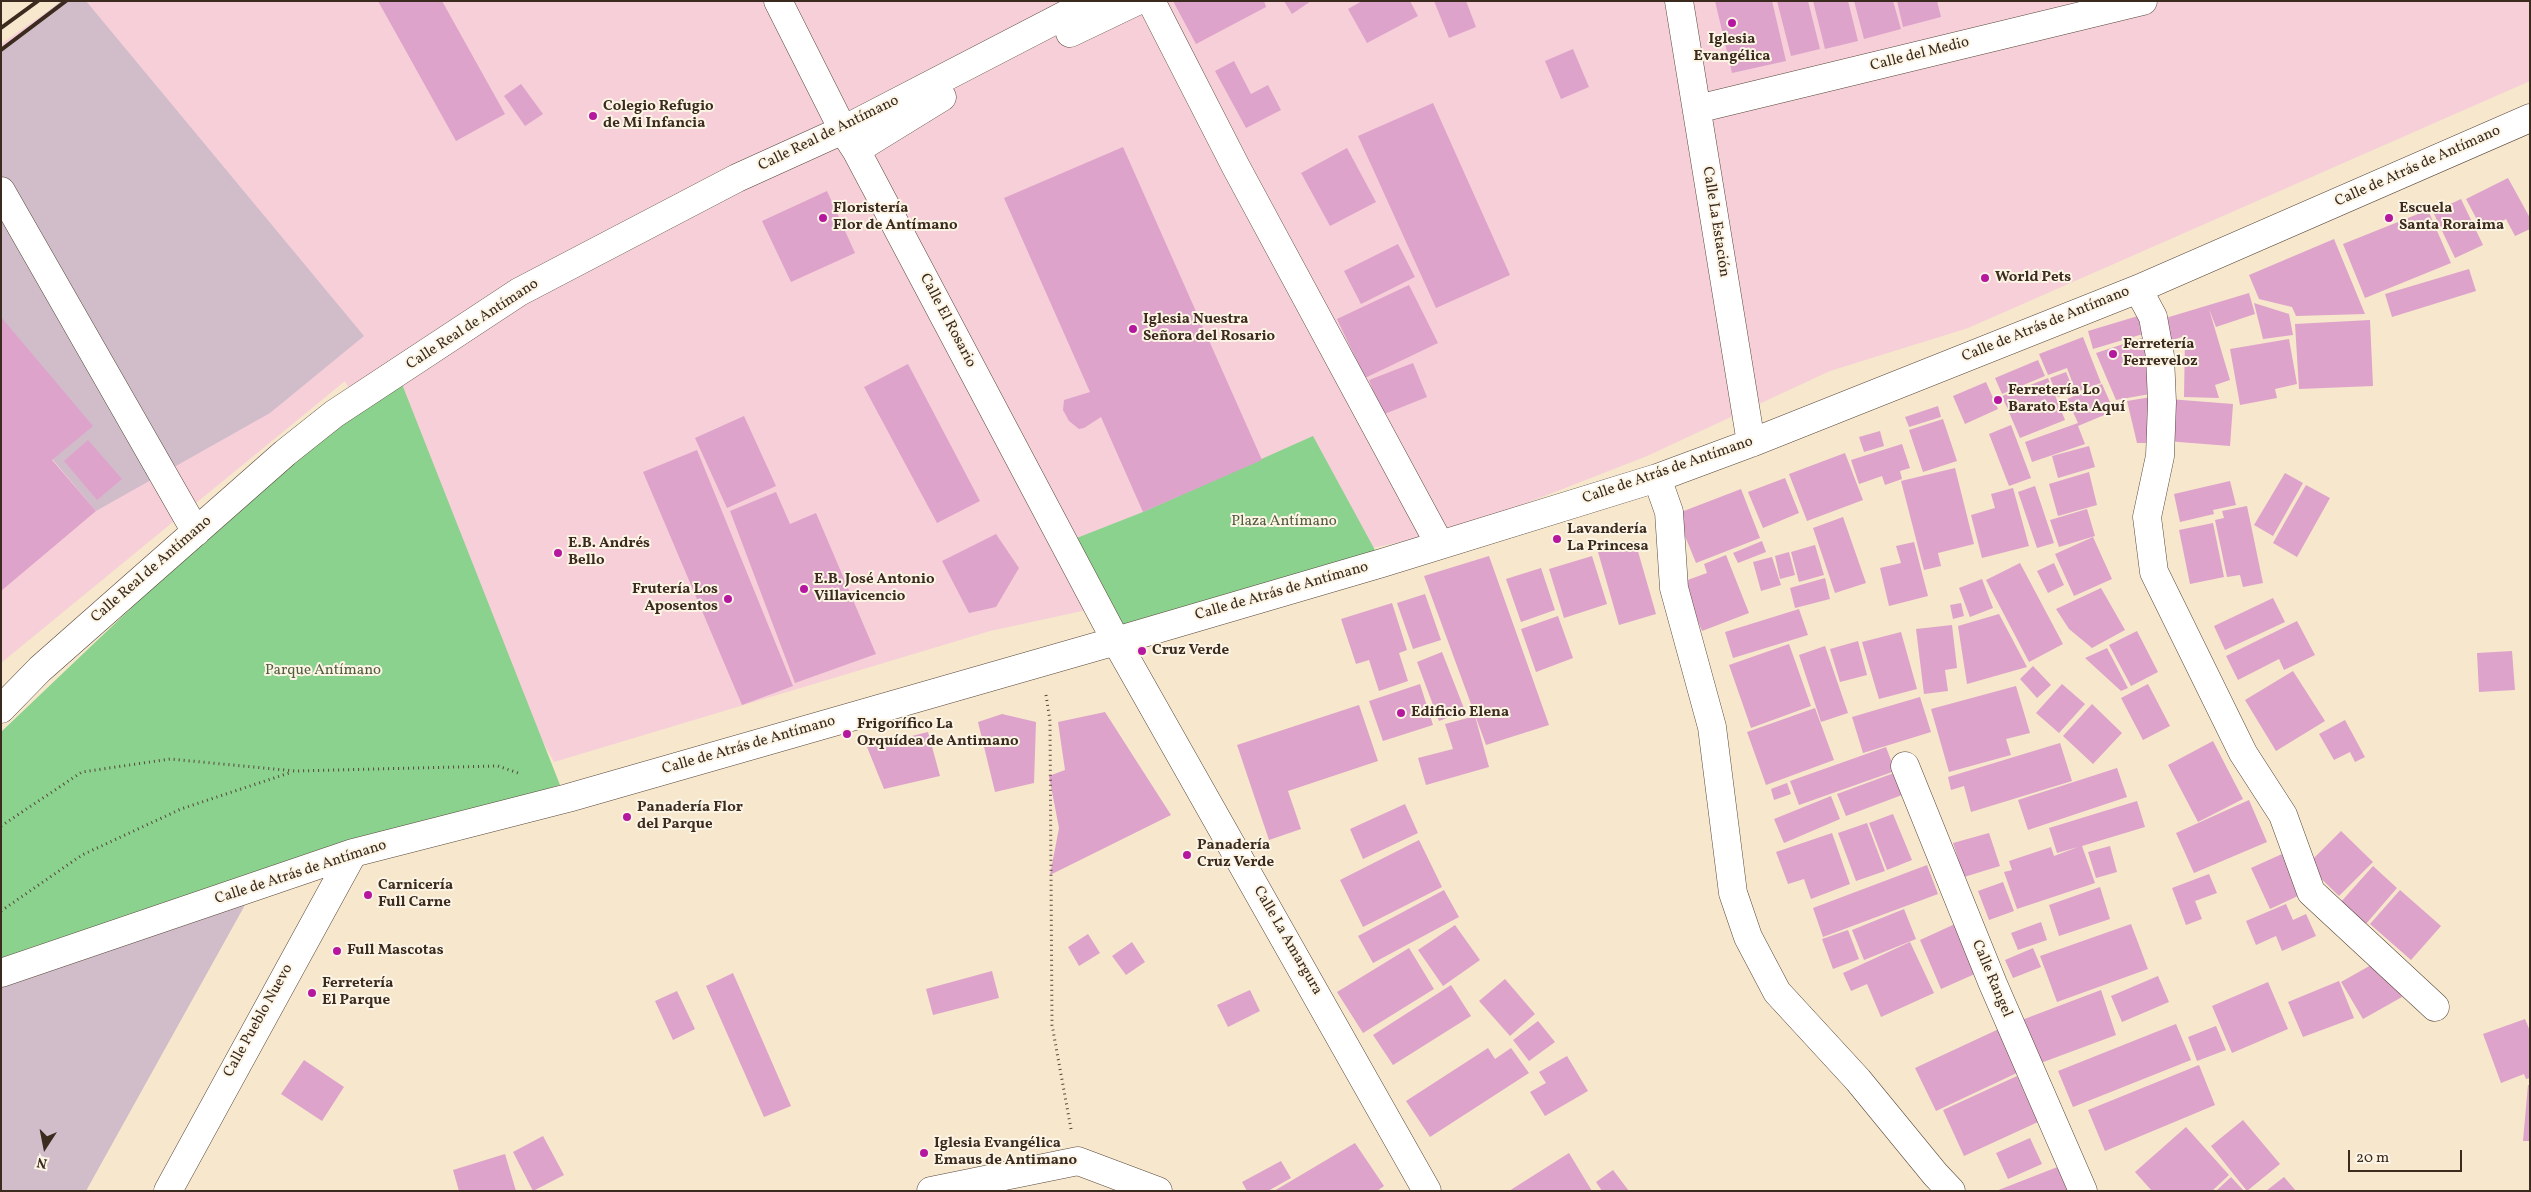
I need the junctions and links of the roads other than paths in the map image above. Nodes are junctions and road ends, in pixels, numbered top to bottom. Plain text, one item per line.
1 (778, 1) edge
2 (1092, 1) edge
3 (1136, 1) edge
4 (1151, 1) edge
5 (1679, 1) edge
6 (2143, 1) edge
7 (1697, 109) junction
8 (2530, 118) edge
9 (850, 140) junction
10 (1, 190) edge
11 (2138, 289) junction
12 (1751, 443) junction
13 (1657, 478) junction
14 (196, 532) junction
15 (1440, 545) junction
16 (1116, 641) junction
17 (1, 709) edge
18 (1904, 766) dead end
19 (353, 853) junction
20 (1, 973) edge
21 (2434, 1007) dead end
22 (979, 1186) edge
23 (168, 1191) edge
24 (931, 1191) edge
25 (1158, 1191) edge
26 (1427, 1191) edge
27 (1951, 1191) edge
28 (2083, 1191) edge

1 - 9 street, Calle El Rosario
2 - 9 street, Calle Real de Antímano
3 - 9 street
4 - 15 street
5 - 7 street, Calle La Estación
6 - 7 street, Calle del Medio
7 - 12 street, Calle La Estación
8 - 11 street, Calle de Atrás de Antímano
9 - 14 street, Calle Real de Antímano
9 - 16 street, Calle El Rosario
10 - 14 street
11 - 12 street, Calle de Atrás de Antímano
11 - 21 street
12 - 13 street, Calle de Atrás de Antímano
13 - 15 street, Calle de Atrás de Antímano
13 - 27 street
14 - 17 street, Calle Real de Antímano
15 - 16 street, Calle de Atrás de Antímano
16 - 19 street, Calle de Atrás de Antímano
16 - 26 street, Calle La Amargura
18 - 28 street, Calle Rangel
19 - 20 street, Calle de Atrás de Antímano
19 - 23 street, Calle Pueblo Nuevo
22 - 24 street
22 - 25 street

